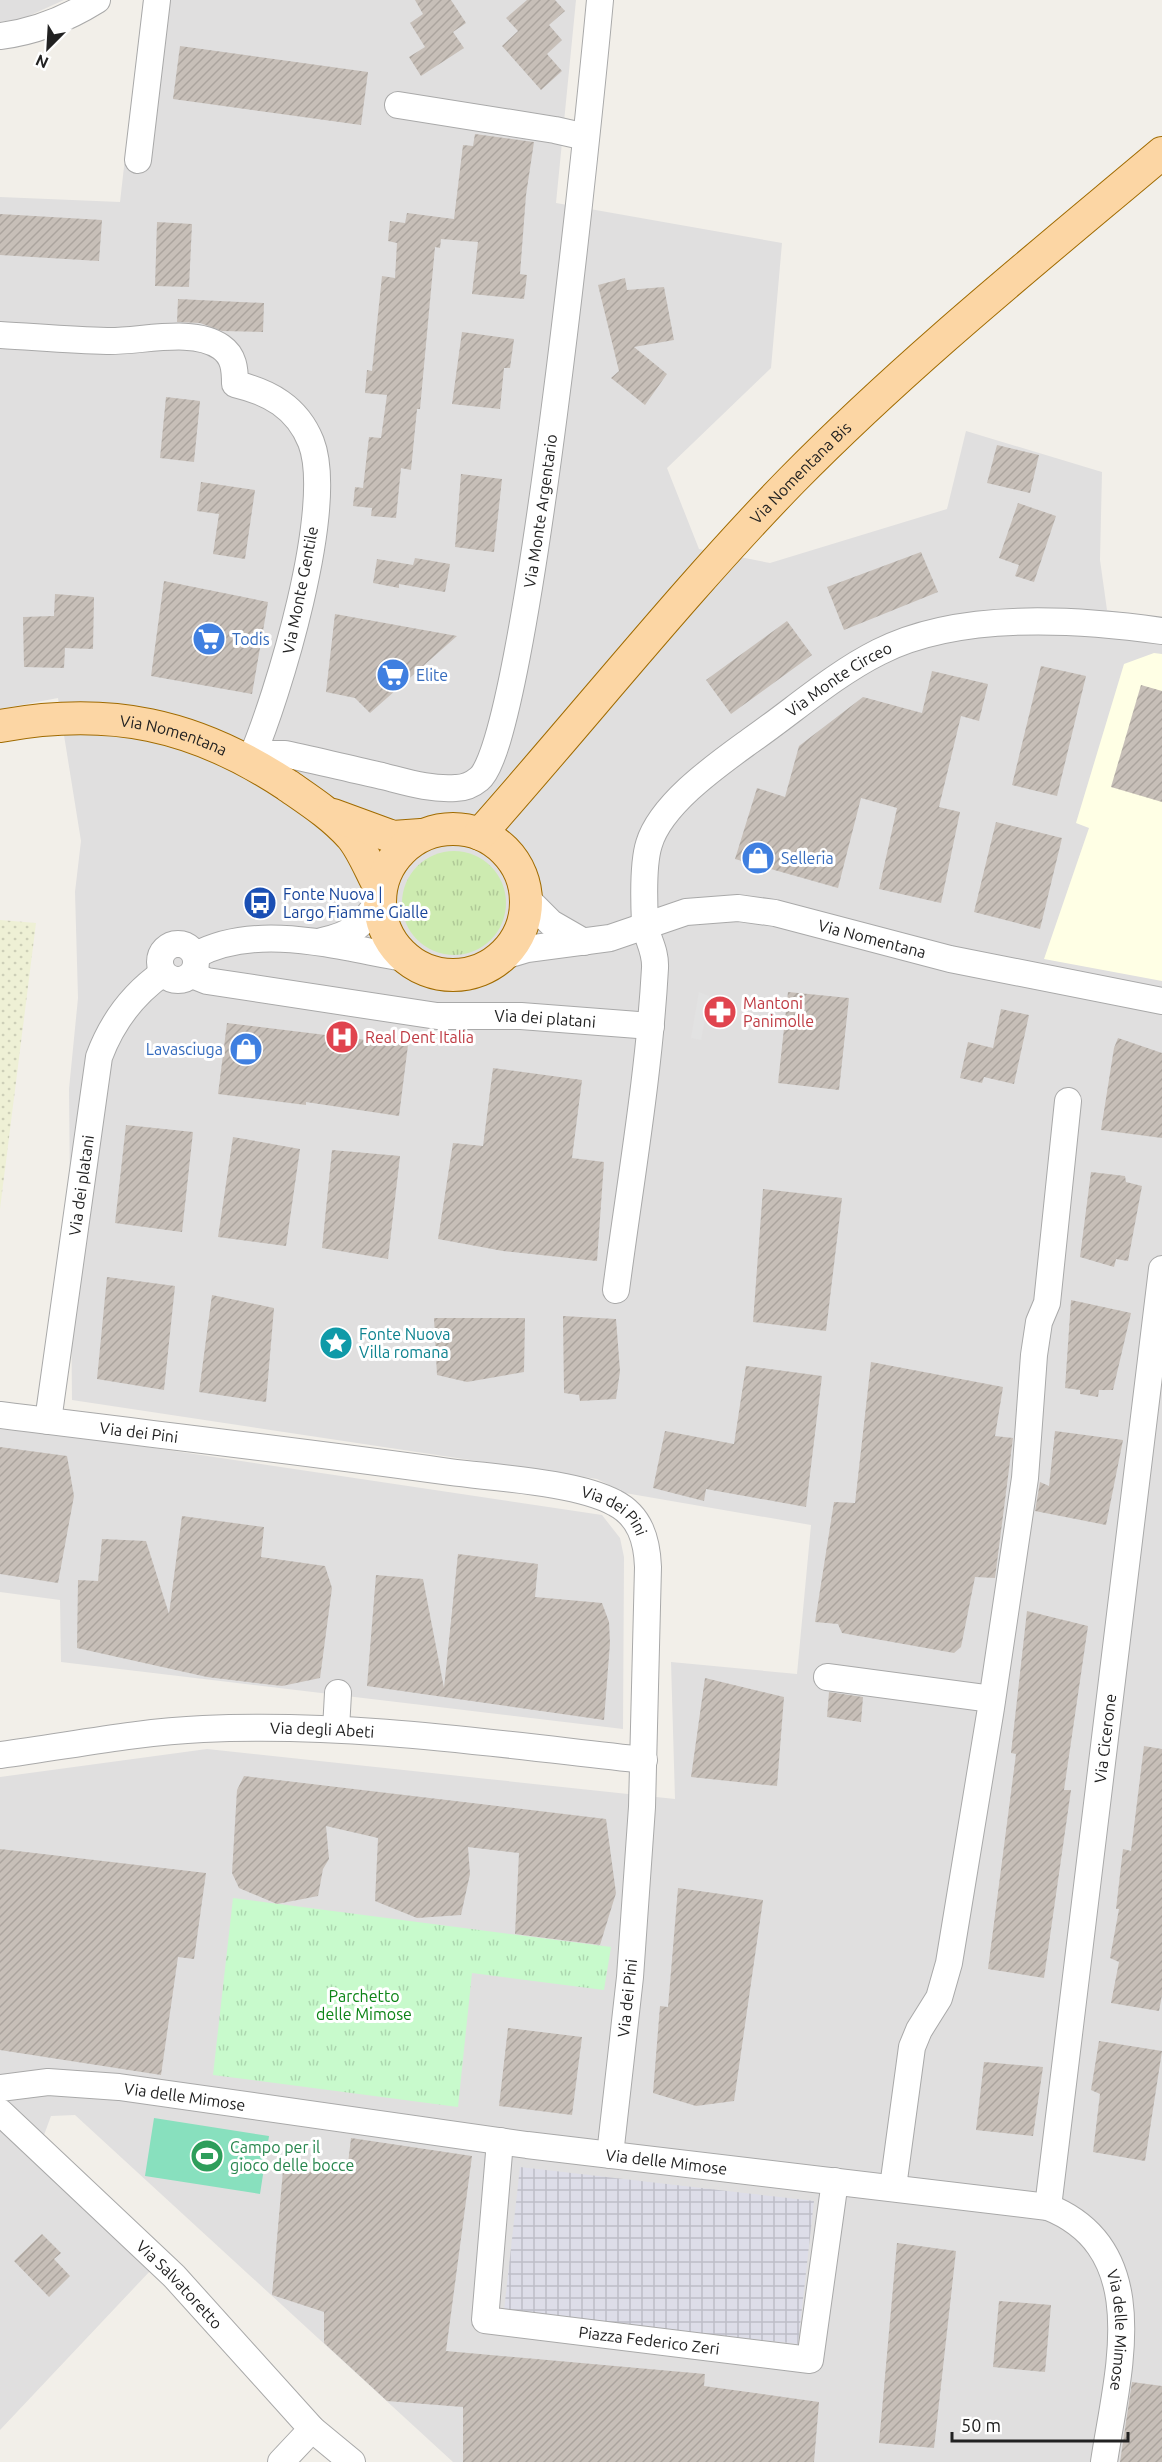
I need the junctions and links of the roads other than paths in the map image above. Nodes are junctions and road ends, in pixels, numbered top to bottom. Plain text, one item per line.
1 (98, 0) edge
2 (157, 0) edge
3 (600, 0) edge
4 (0, 36) edge
5 (398, 105) dead end
6 (586, 137) junction
7 (1162, 153) edge
8 (138, 160) dead end
9 (0, 334) edge
10 (1162, 631) edge
11 (0, 726) edge
12 (250, 761) junction
13 (327, 813) junction
14 (480, 834) junction
15 (421, 835) junction
16 (380, 894) junction
17 (526, 898) junction
18 (645, 925) junction
19 (322, 941) junction
20 (584, 942) junction
21 (504, 956) junction
22 (404, 957) junction
23 (194, 965) junction
24 (1162, 1001) edge
25 (651, 1026) junction
26 (1068, 1101) dead end
27 (1162, 1269) edge
28 (616, 1290) dead end
29 (0, 1415) edge
30 (48, 1421) junction
31 (827, 1677) dead end
32 (338, 1694) dead end
33 (992, 1699) junction
34 (336, 1729) junction
35 (0, 1755) edge
36 (644, 1760) junction
37 (0, 2088) edge
38 (0, 2112) edge
39 (500, 2141) junction
40 (610, 2155) junction
41 (835, 2181) junction
42 (893, 2187) junction
43 (1048, 2206) junction
44 (312, 2429) junction
45 (281, 2462) edge
46 (352, 2462) edge
47 (1104, 2462) edge

1 - 4 street
2 - 8 street
3 - 6 street, Via Monte Argentario
5 - 6 street
6 - 12 street, Via Monte Argentario
7 - 14 main road, Via Nomentana Bis
9 - 12 street, Via Monte Gentile
10 - 18 street, Via Monte Circeo
11 - 12 main road, Via Nomentana
12 - 13 main road, Via Nomentana
13 - 15 main road, Via Nomentana
13 - 16 main road, Via Nomentana
14 - 15 main road
14 - 17 main road
15 - 16 main road
16 - 19 street
16 - 22 main road
17 - 20 street
17 - 21 main road
18 - 20 street, Via Nomentana
18 - 24 street, Via Nomentana
18 - 25 street
19 - 22 street
19 - 23 street
20 - 21 street, Via Nomentana
21 - 22 main road
23 - 25 street, Via dei platani
23 - 30 street, Via dei platani
25 - 28 street
26 - 33 street
27 - 43 street, Via Cicerone
29 - 30 street, Via dei Pini
30 - 36 street, Via dei Pini
31 - 33 street
32 - 34 street
33 - 42 street
34 - 35 street, Via degli Abeti
34 - 36 street, Via degli Abeti
36 - 40 street, Via dei Pini
37 - 39 street, Via delle Mimose
38 - 44 street, Via Salvatoretto
39 - 40 street, Via delle Mimose
39 - 41 street, Piazza Federico Zeri
40 - 41 street, Via delle Mimose
41 - 42 street, Via delle Mimose
42 - 43 street, Via delle Mimose
43 - 47 street, Via delle Mimose
44 - 45 street
44 - 46 street, Via Salvatoretto

